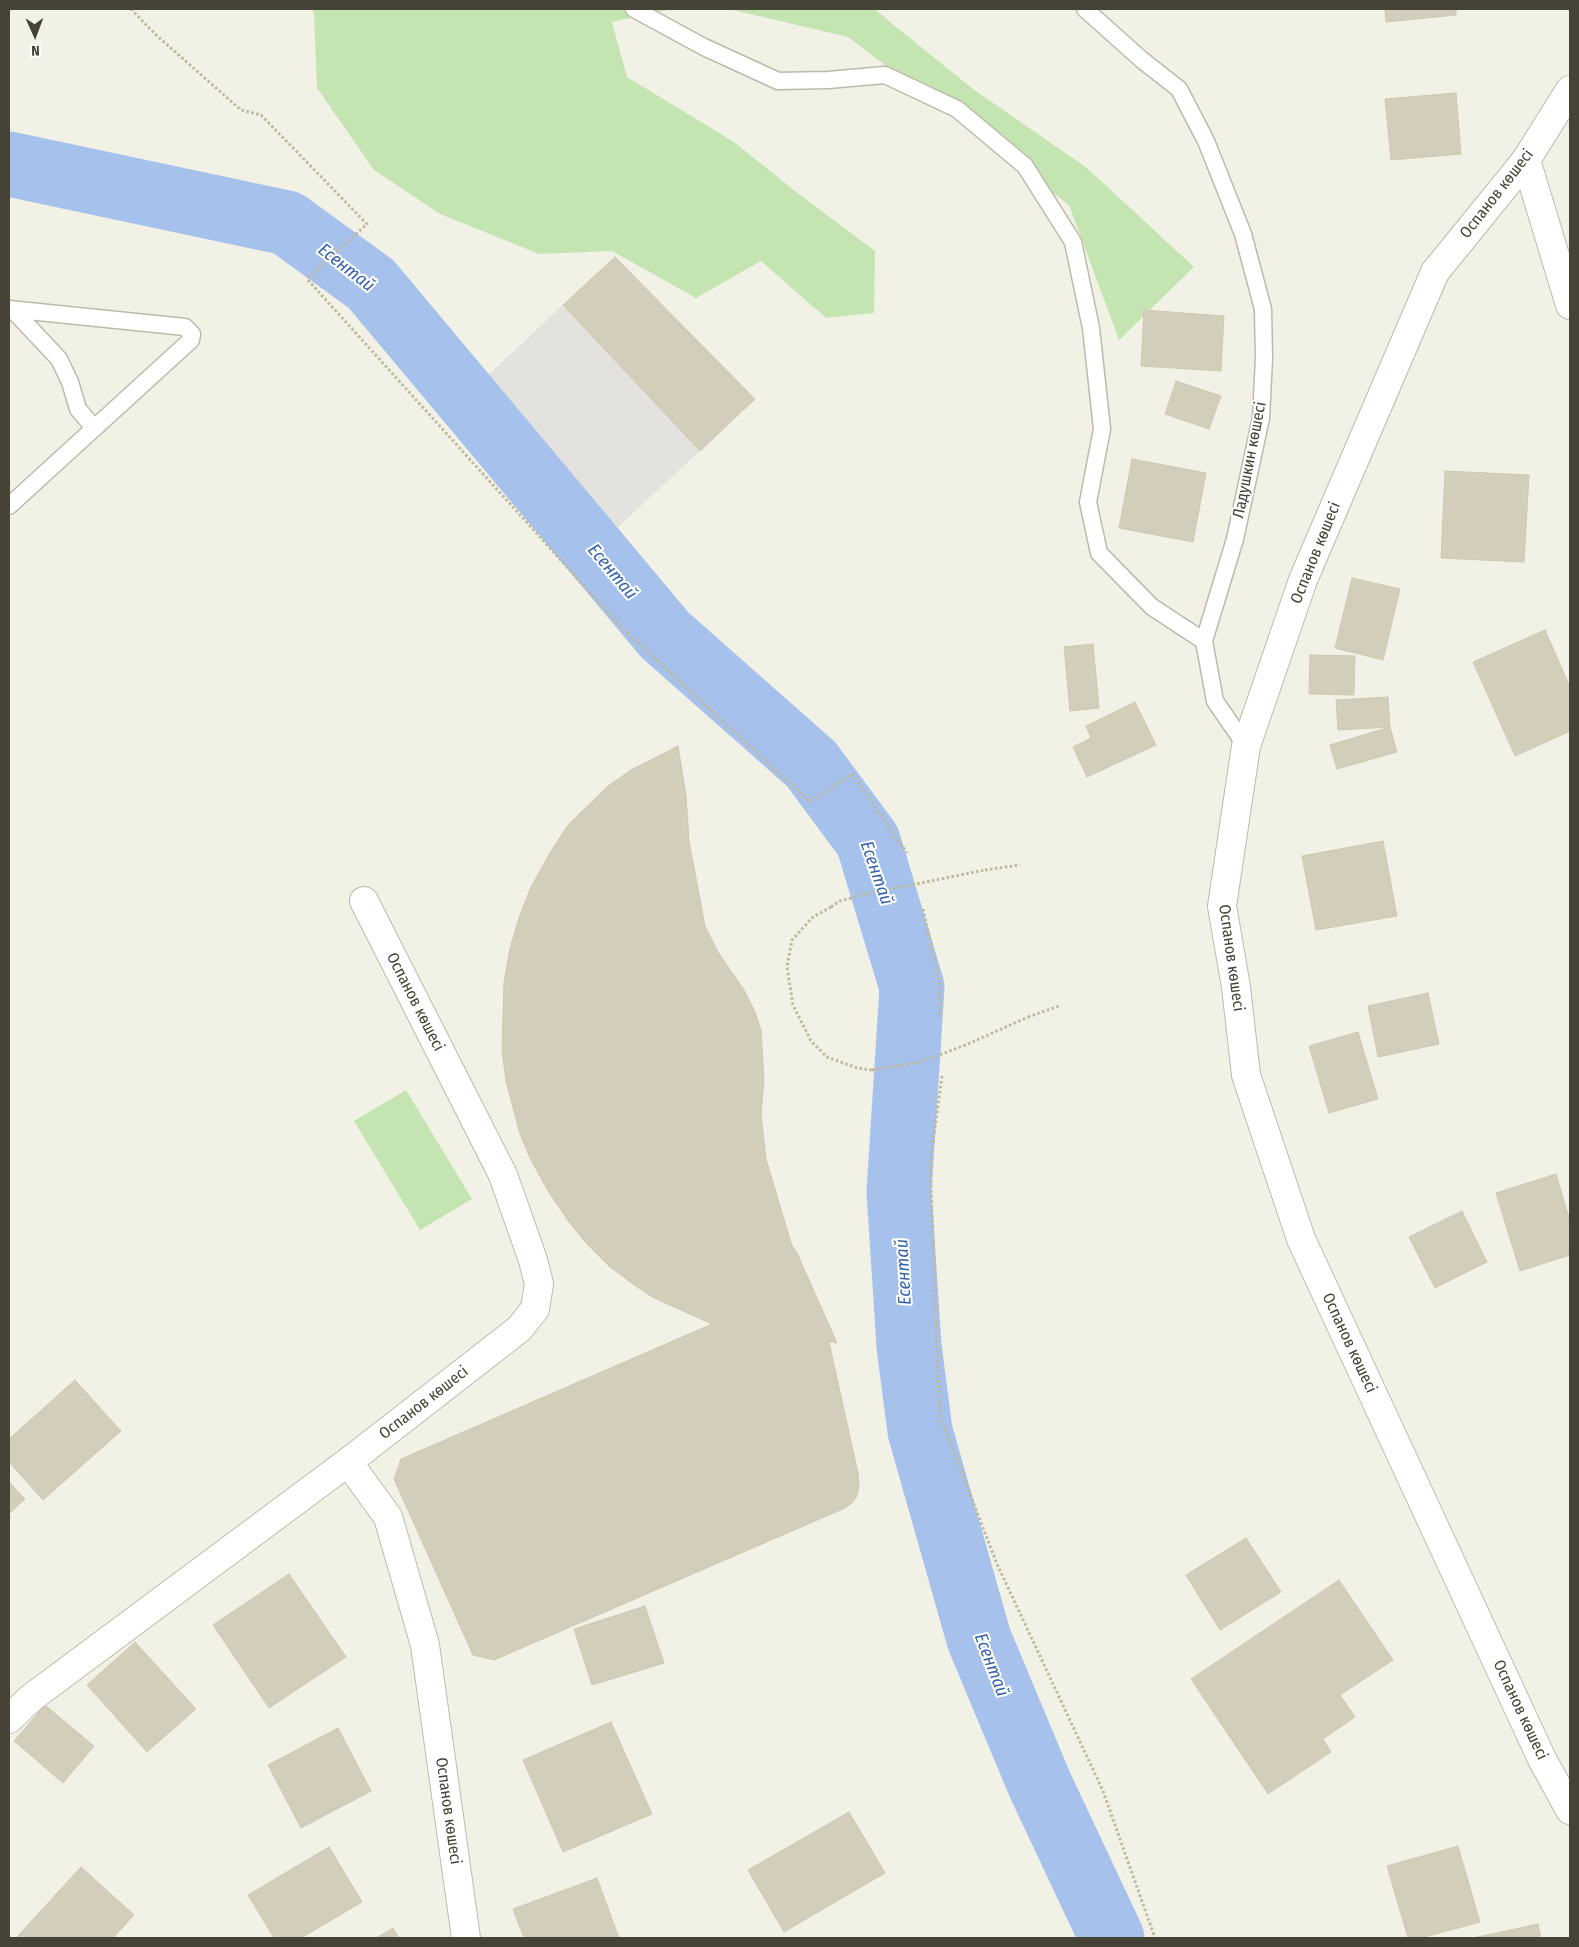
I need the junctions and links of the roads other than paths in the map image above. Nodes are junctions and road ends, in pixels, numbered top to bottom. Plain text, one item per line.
1 (634, 9) edge
2 (1085, 9) edge
3 (1570, 90) edge
4 (1526, 160) junction
5 (1570, 305) edge
6 (10, 309) edge
7 (94, 428) junction
8 (9, 506) edge
9 (1204, 641) junction
10 (1246, 746) junction
11 (364, 901) dead end
12 (348, 1462) junction
13 (9, 1718) edge
14 (1570, 1810) edge
15 (466, 1938) edge

1 - 9 lane
2 - 9 lane, Ладушкин көшесі
3 - 4 street, Оспанов көшесі
4 - 5 street
4 - 10 street, Оспанов көшесі
6 - 7 lane
6 - 7 lane
7 - 8 lane
9 - 10 lane, Ладушкин көшесі
10 - 14 street, Оспанов көшесі
11 - 12 street, Оспанов көшесі
12 - 13 street
12 - 15 street, Оспанов көшесі

